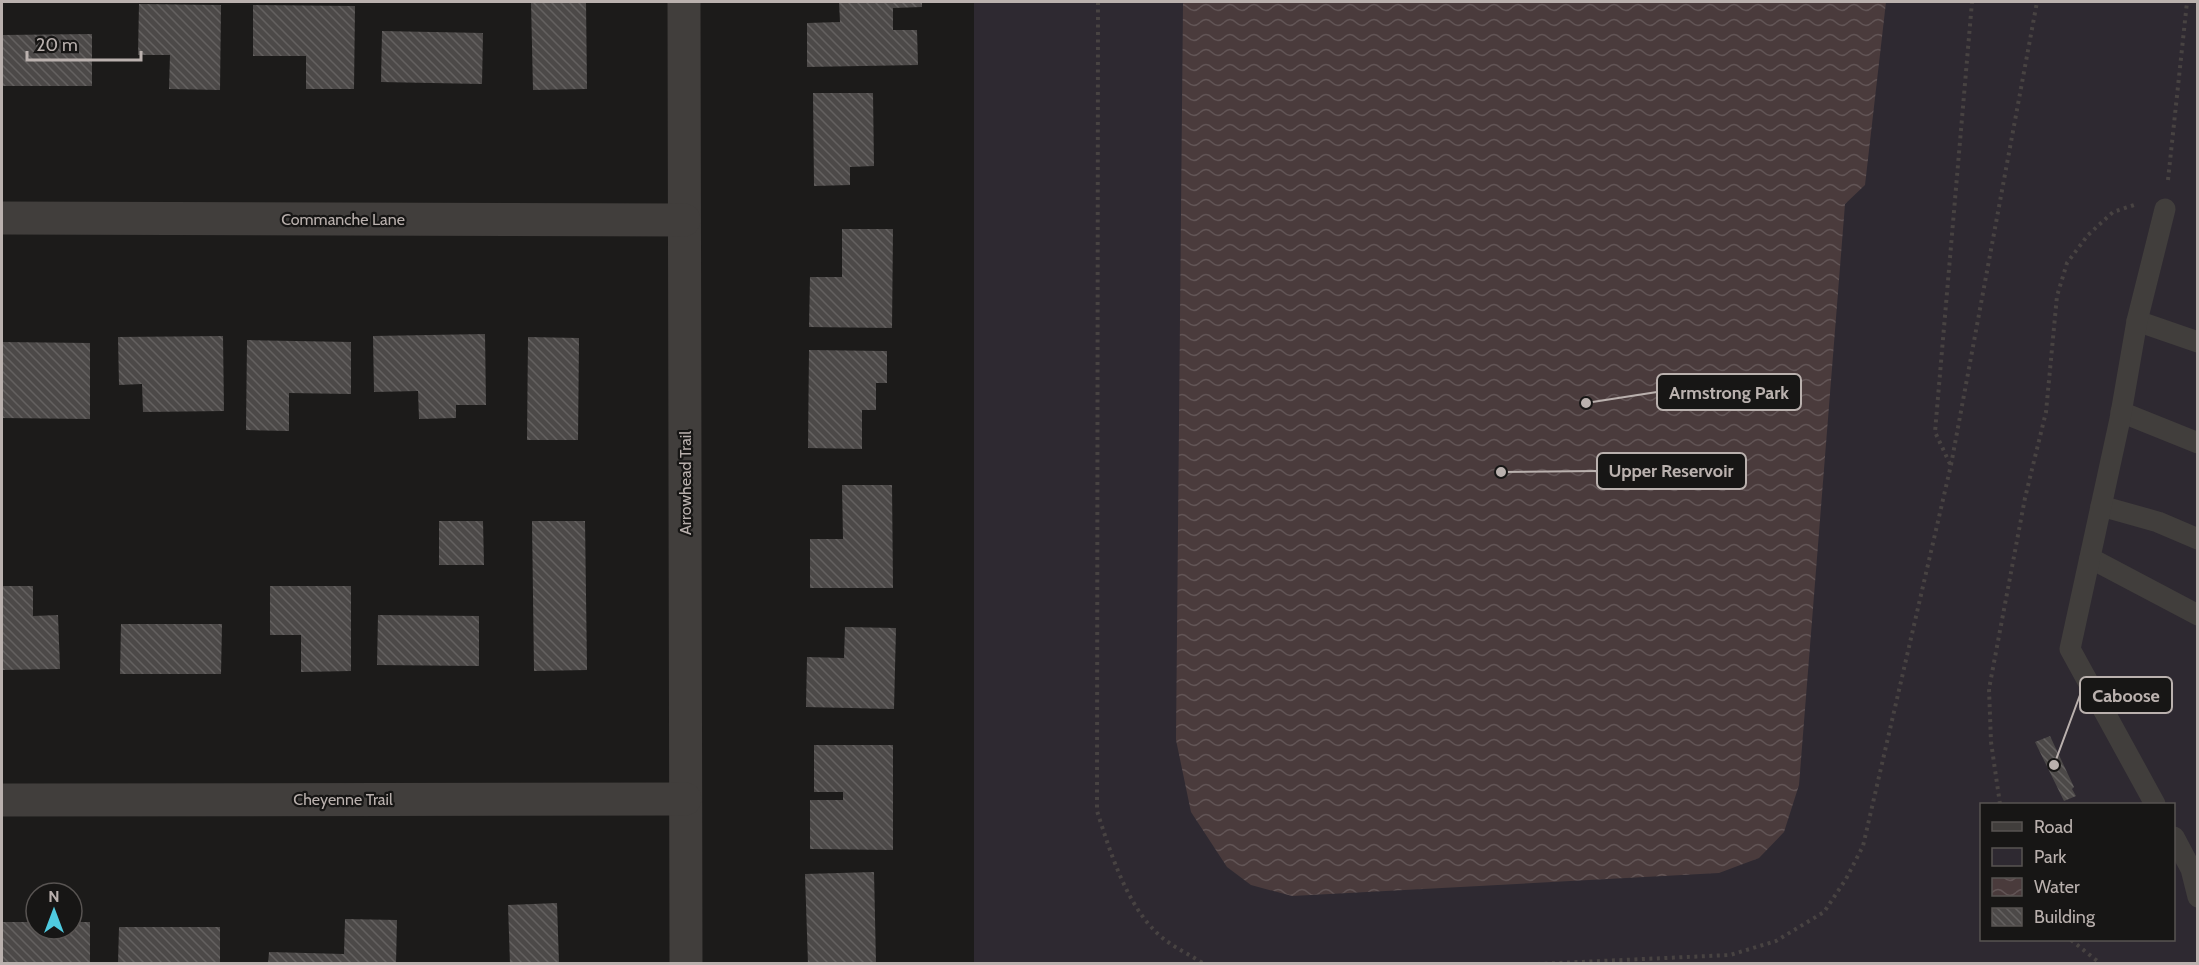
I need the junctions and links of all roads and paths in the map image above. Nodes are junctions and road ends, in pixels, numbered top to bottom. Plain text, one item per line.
1 (684, 2) edge
2 (1098, 2) edge
3 (1972, 2) edge
4 (2037, 2) edge
5 (2187, 2) edge
6 (2165, 209) junction
7 (2, 218) edge
8 (684, 220) junction
9 (2137, 321) junction
10 (2198, 342) edge
11 (2121, 412) junction
12 (2198, 443) edge
13 (1951, 465) junction
14 (2101, 506) junction
15 (2198, 539) edge
16 (2090, 558) junction
17 (2198, 615) edge
18 (685, 799) junction
19 (2, 800) edge
20 (2000, 803) edge
21 (2155, 803) edge
22 (2175, 839) edge
23 (2198, 897) edge
24 (2074, 941) edge
25 (686, 963) edge
26 (1204, 963) edge
27 (1537, 963) edge
28 (2102, 963) edge

1 - 8 street, Arrowhead Trail
2 - 26 path
3 - 13 path
4 - 13 path
5 - 6 path
6 - 9 lane
6 - 20 path
7 - 8 street, Commanche Lane
8 - 18 street, Arrowhead Trail
9 - 10 lane
9 - 11 lane
11 - 12 lane
11 - 14 lane
13 - 27 path
14 - 15 lane
14 - 16 lane
16 - 17 lane
16 - 21 lane
18 - 19 street, Cheyenne Trail
18 - 25 street, Arrowhead Trail
22 - 23 lane
24 - 28 path

